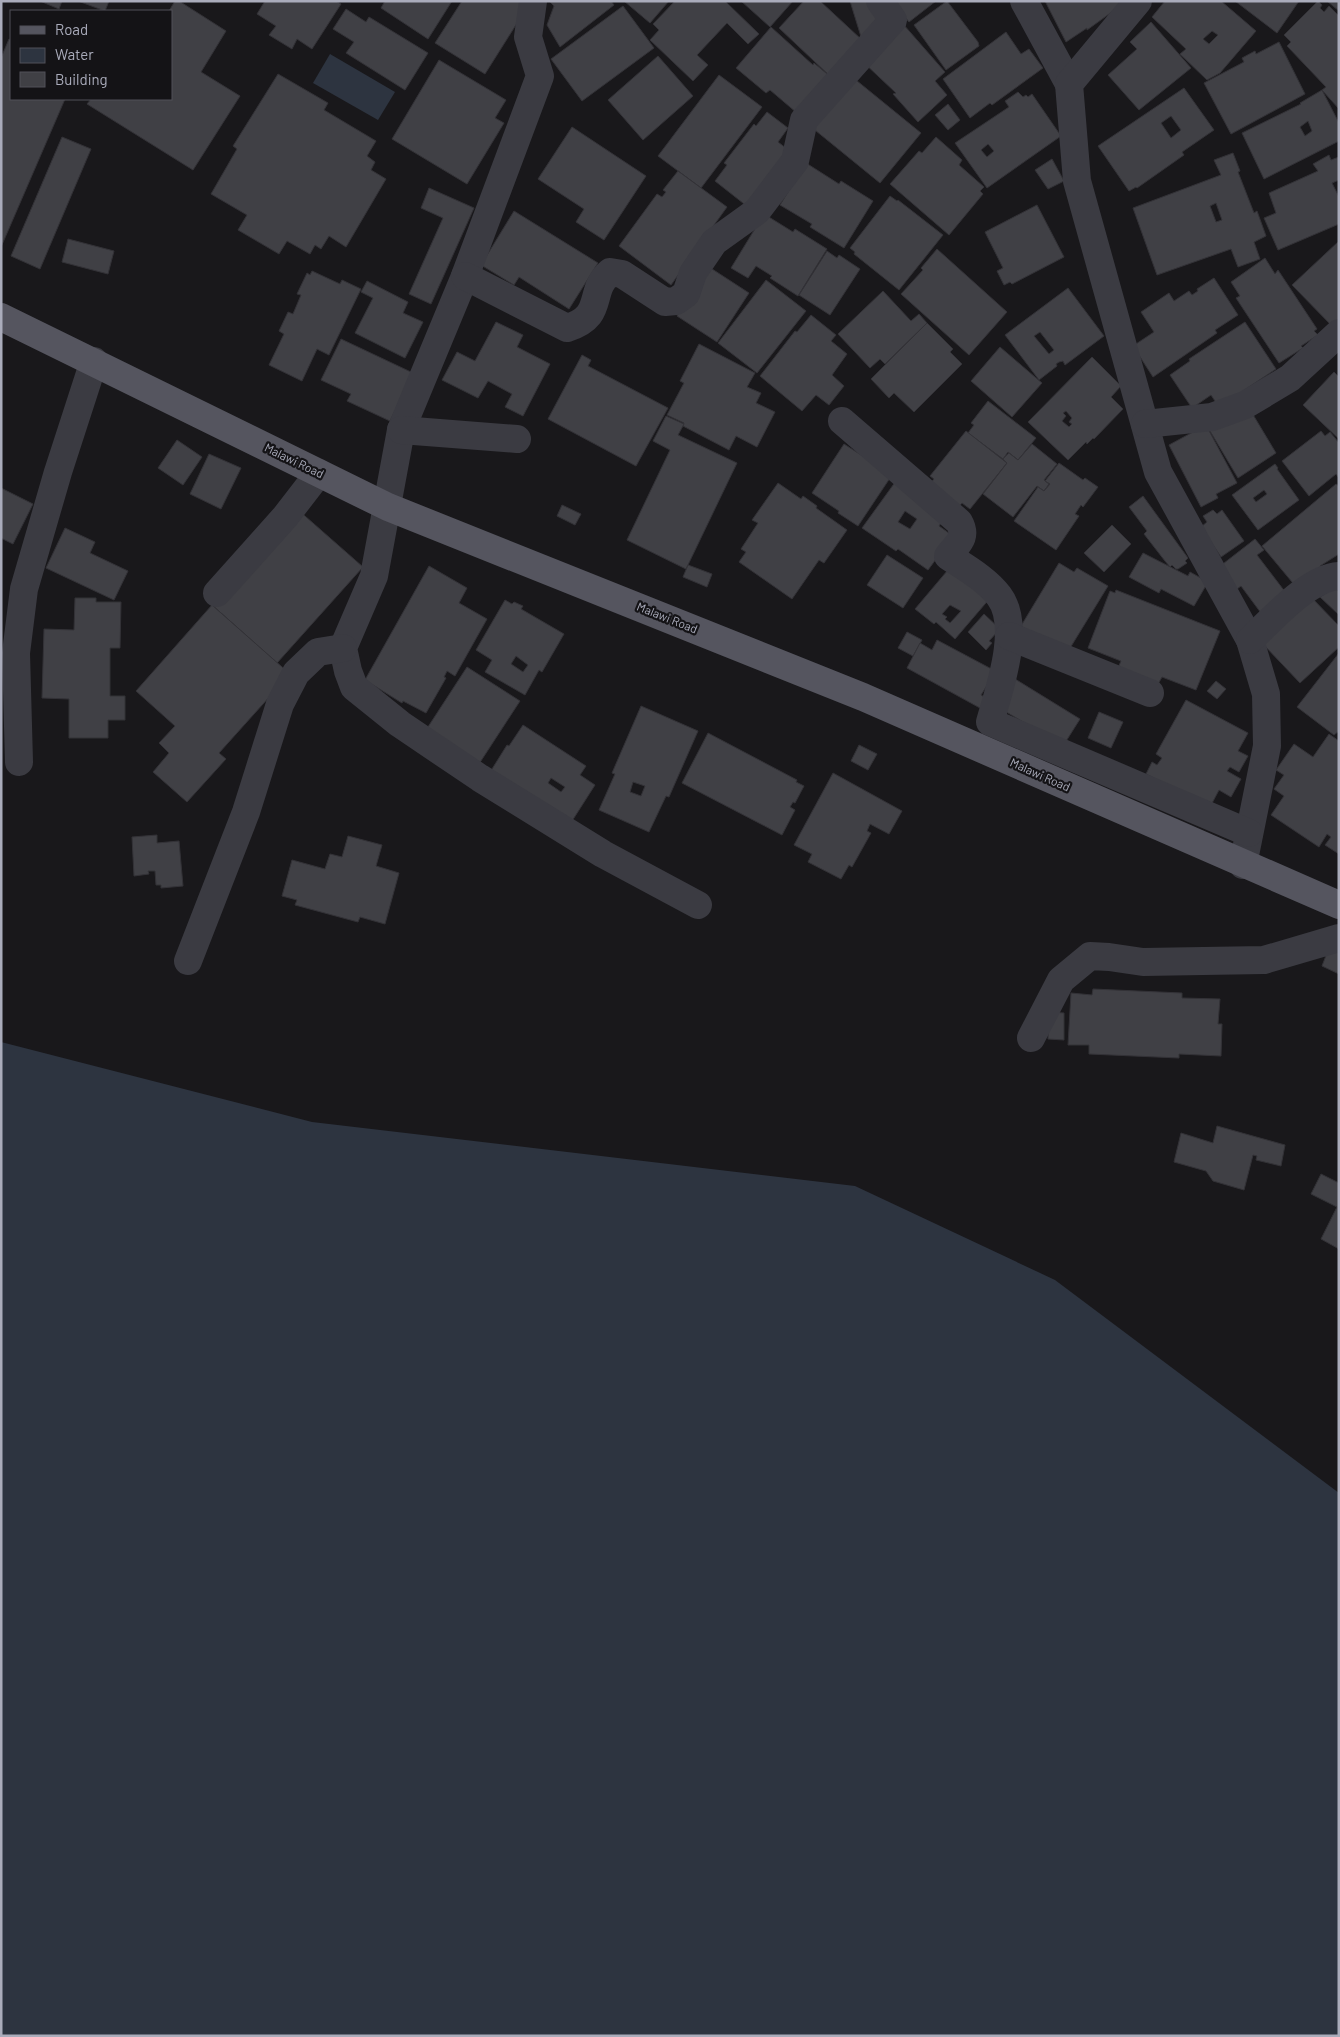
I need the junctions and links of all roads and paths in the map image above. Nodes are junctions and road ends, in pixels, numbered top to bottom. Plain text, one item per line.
1 (533, 1) edge
2 (880, 1) edge
3 (1024, 1) edge
4 (1138, 1) edge
5 (1069, 84) junction
6 (466, 276) junction
7 (1, 316) edge
8 (1339, 333) edge
9 (94, 361) junction
10 (842, 421) dead end
11 (1144, 424) junction
12 (401, 430) junction
13 (517, 439) dead end
14 (319, 474) junction
15 (388, 507) junction
16 (1339, 576) edge
17 (217, 593) dead end
18 (1009, 636) junction
19 (1250, 640) junction
20 (343, 648) junction
21 (1150, 693) dead end
22 (19, 762) dead end
23 (1249, 833) junction
24 (1242, 865) junction
25 (698, 905) dead end
26 (1339, 905) edge
27 (1339, 938) edge
28 (188, 961) dead end
29 (1031, 1038) dead end

1 - 6 street
2 - 6 street
3 - 5 street
4 - 5 street
5 - 11 street
6 - 12 street
7 - 9 main road, Malawi Road
8 - 11 street
9 - 14 main road, Malawi Road
9 - 22 street
10 - 18 street
11 - 19 street
12 - 13 street
12 - 15 street
14 - 15 main road, Malawi Road
14 - 17 street
15 - 20 street
15 - 24 main road, Malawi Road
16 - 19 street
18 - 21 street
18 - 23 street
19 - 23 street
20 - 25 street
20 - 28 street
23 - 24 street
24 - 26 main road, Malawi Road
27 - 29 street

